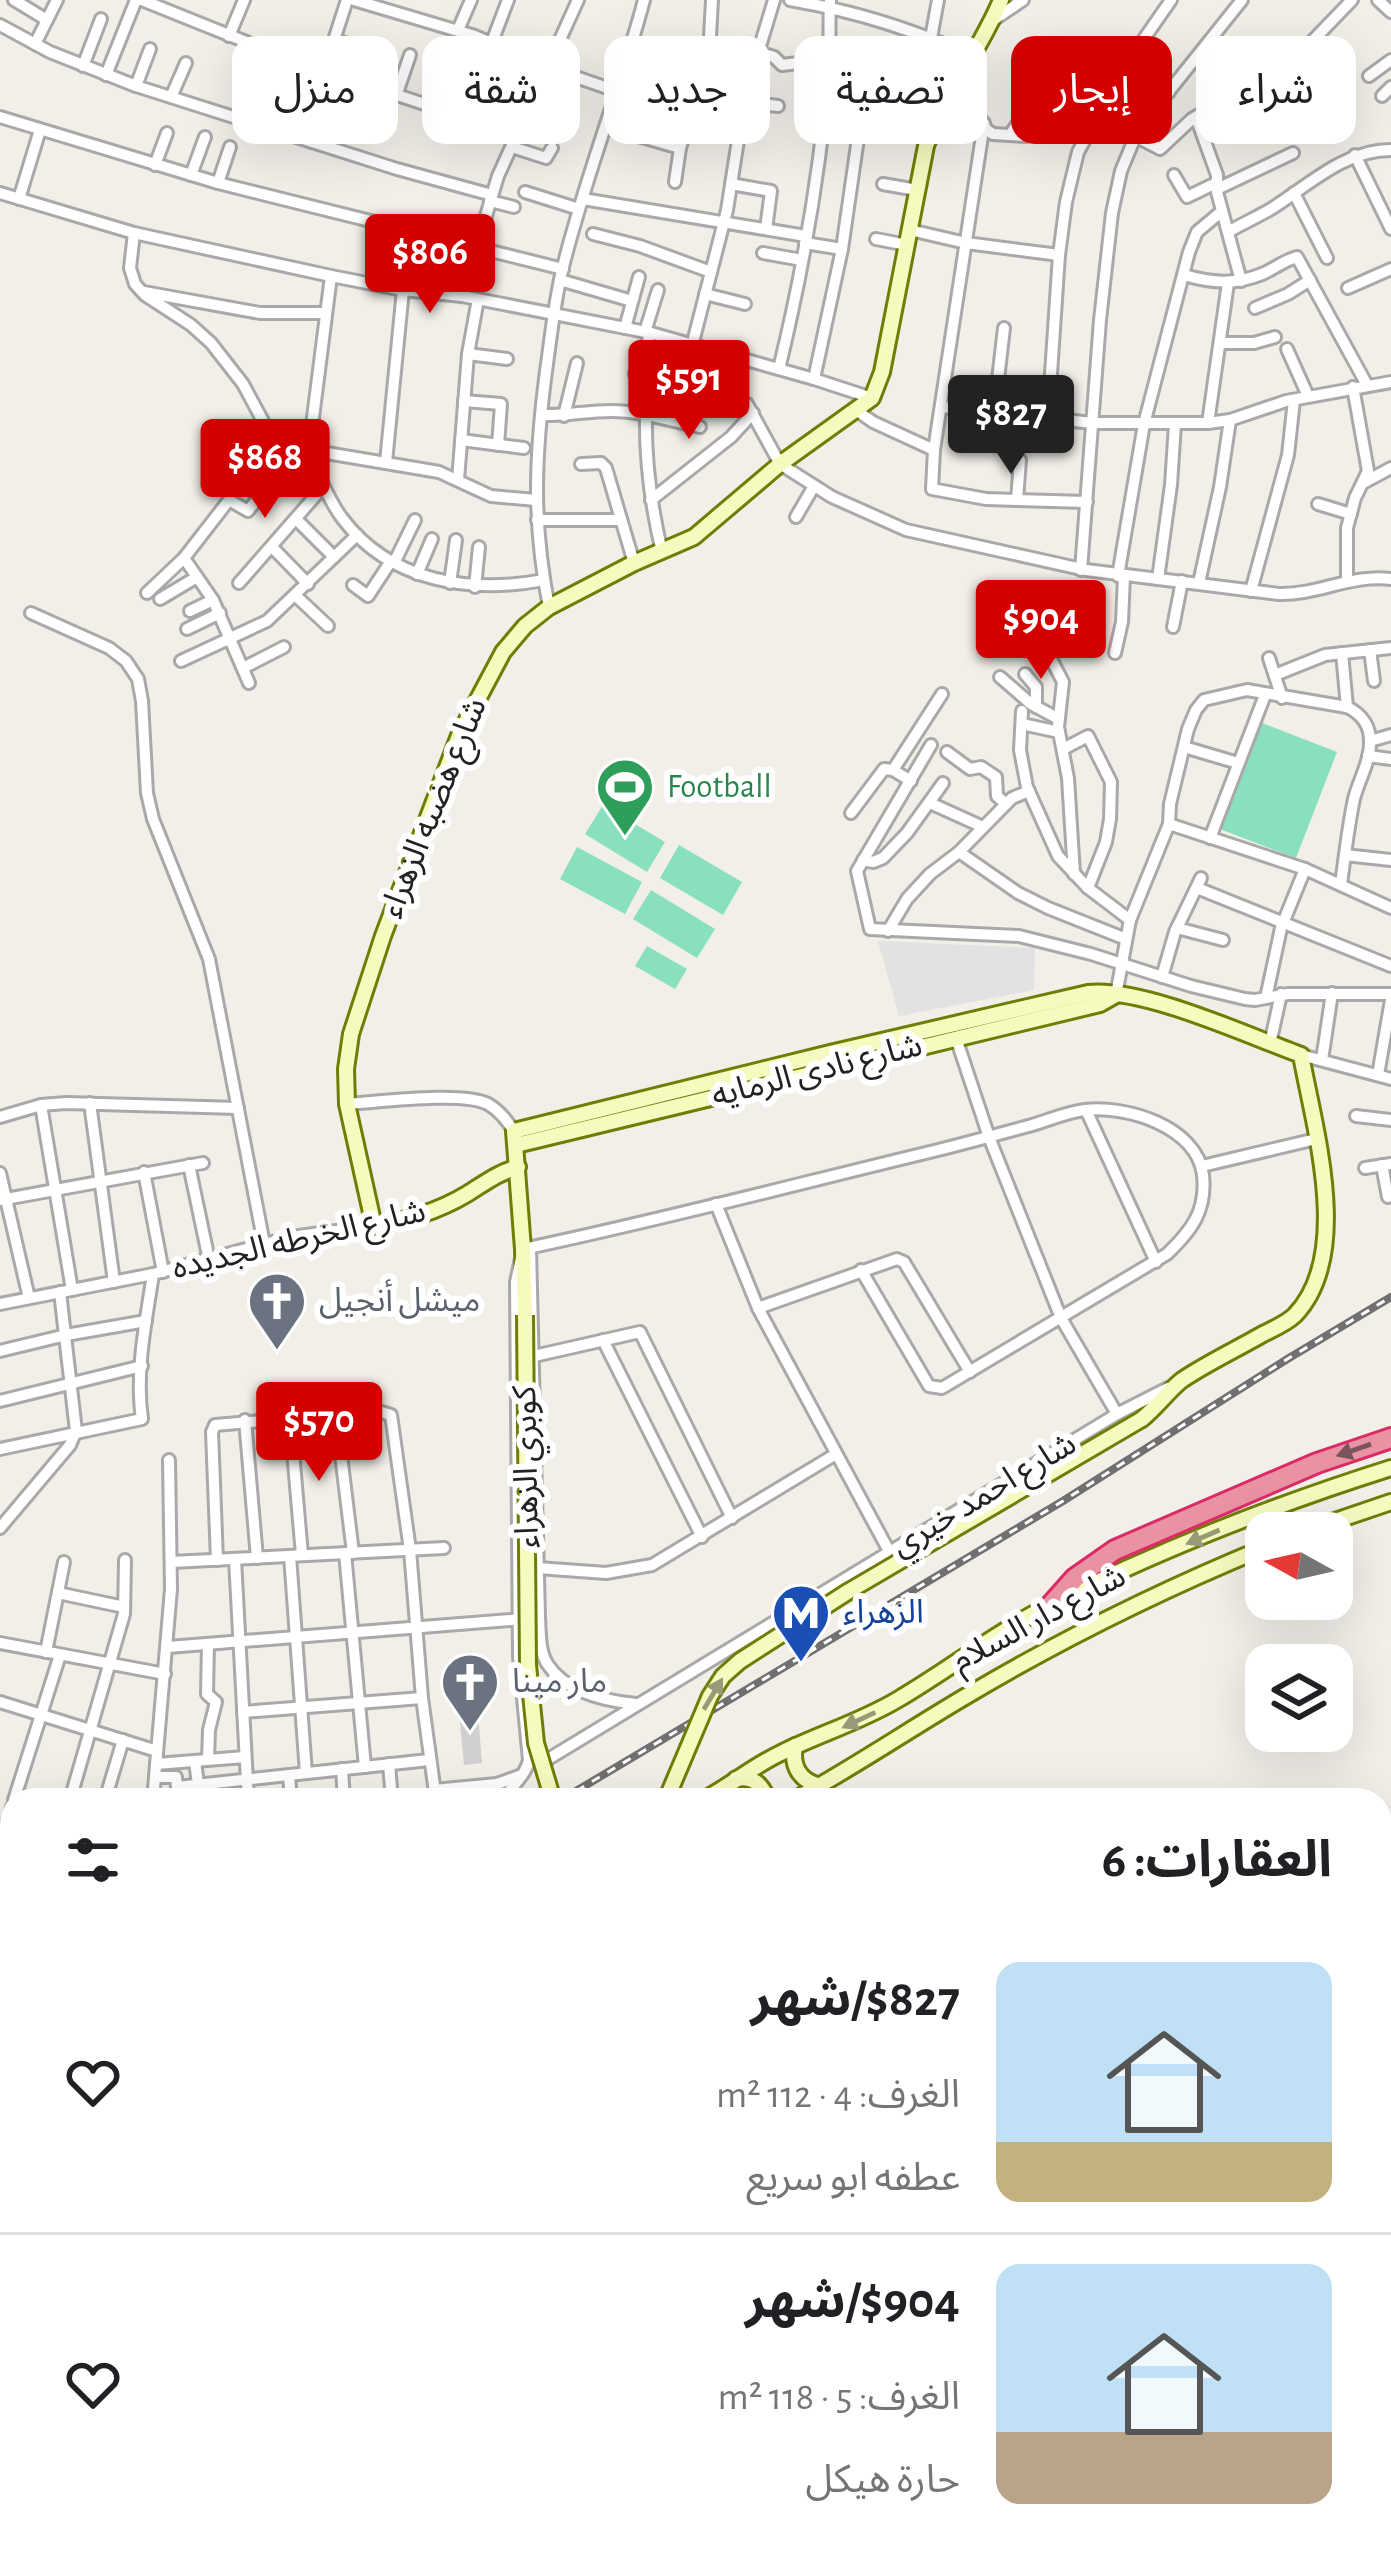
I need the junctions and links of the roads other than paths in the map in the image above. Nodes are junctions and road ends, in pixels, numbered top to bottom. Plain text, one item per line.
1 (14, 0) edge
2 (139, 0) edge
3 (244, 0) edge
4 (351, 0) edge
5 (471, 0) edge
6 (508, 0) edge
7 (578, 0) edge
8 (644, 0) edge
9 (712, 0) edge
10 (774, 0) edge
11 (790, 0) edge
12 (938, 0) edge
13 (1001, 0) edge
14 (1023, 0) edge
15 (1171, 0) edge
16 (1242, 0) edge
17 (1352, 0) edge
18 (1378, 0) edge
19 (55, 1) edge
20 (830, 4) edge
21 (1391, 12) edge
22 (101, 19) dead end
23 (47, 20) junction
24 (992, 21) junction
25 (2, 25) edge
26 (458, 30) junction
27 (229, 36) junction
28 (336, 36) edge
29 (475, 36) edge
30 (494, 36) edge
31 (561, 36) edge
32 (634, 36) edge
33 (763, 36) edge
34 (829, 36) edge
35 (925, 36) edge
36 (931, 36) edge
37 (984, 36) edge
38 (1146, 36) edge
39 (1319, 36) edge
40 (232, 37) edge
41 (35, 44) junction
42 (150, 50) dead end
43 (410, 56) dead end
44 (1389, 58) edge
45 (186, 62) dead end
46 (83, 66) junction
47 (106, 75) junction
48 (1369, 76) dead end
49 (136, 86) junction
50 (1172, 87) edge
51 (398, 90) edge
52 (171, 97) junction
53 (770, 105) edge
54 (778, 106) dead end
55 (232, 116) edge
56 (0, 117) edge
57 (1196, 117) edge
58 (40, 130) junction
59 (987, 130) edge
60 (167, 133) dead end
61 (1010, 135) edge
62 (604, 136) edge
63 (206, 137) dead end
64 (1172, 138) edge
65 (318, 144) edge
66 (514, 144) edge
67 (521, 144) edge
68 (666, 144) edge
69 (737, 144) edge
70 (820, 144) edge
71 (857, 144) edge
72 (927, 144) edge
73 (981, 144) edge
74 (1082, 144) edge
75 (1132, 144) edge
76 (1206, 144) edge
77 (230, 147) dead end
78 (552, 148) dead end
79 (680, 148) junction
80 (1391, 150) edge
81 (1293, 153) dead end
82 (1355, 155) junction
83 (155, 165) junction
84 (191, 175) junction
85 (1174, 175) dead end
86 (675, 182) dead end
87 (218, 183) junction
88 (731, 184) junction
89 (883, 184) dead end
90 (1216, 186) junction
91 (917, 190) junction
92 (526, 192) dead end
93 (0, 193) edge
94 (1294, 193) junction
95 (491, 198) junction
96 (19, 199) junction
97 (581, 204) junction
98 (514, 207) dead end
99 (1222, 211) junction
100 (724, 223) junction
101 (1390, 226) edge
102 (766, 229) junction
103 (1228, 232) junction
104 (134, 233) junction
105 (593, 234) dead end
106 (908, 237) junction
107 (805, 239) junction
108 (876, 239) dead end
109 (966, 243) junction
110 (476, 246) junction
111 (842, 249) junction
112 (763, 254) dead end
113 (1059, 255) junction
114 (1328, 258) dead end
115 (802, 260) junction
116 (1391, 269) edge
117 (710, 272) junction
118 (1184, 274) junction
119 (561, 275) junction
120 (331, 276) junction
121 (639, 277) dead end
122 (1310, 280) junction
123 (1235, 282) junction
124 (1348, 288) dead end
125 (403, 290) junction
126 (658, 290) dead end
127 (140, 291) junction
128 (705, 294) junction
129 (462, 296) junction
130 (478, 299) junction
131 (632, 301) junction
132 (745, 304) dead end
133 (1255, 308) dead end
134 (325, 314) junction
135 (554, 314) junction
136 (625, 328) junction
137 (1004, 328) dead end
138 (648, 333) junction
139 (1275, 338) dead end
140 (1220, 343) junction
141 (692, 346) junction
142 (1287, 349) dead end
143 (468, 354) junction
144 (506, 359) dead end
145 (779, 370) junction
146 (590, 379) dead end
147 (814, 379) junction
148 (1391, 382) edge
149 (1367, 385) junction
150 (1353, 387) junction
151 (687, 394) junction
152 (1308, 396) junction
153 (872, 398) junction
154 (1294, 400) junction
155 (464, 401) junction
156 (942, 407) junction
157 (856, 410) junction
158 (753, 413) junction
159 (994, 414) junction
160 (541, 415) junction
161 (646, 415) junction
162 (564, 416) junction
163 (1048, 418) junction
164 (1230, 420) junction
165 (1094, 422) junction
166 (679, 423) junction
167 (1208, 423) junction
168 (1144, 424) junction
169 (1175, 424) junction
170 (700, 428) dead end
171 (538, 436) junction
172 (556, 436) dead end
173 (461, 440) junction
174 (498, 445) junction
175 (303, 448) junction
176 (524, 448) dead end
177 (934, 450) junction
178 (1020, 460) dead end
179 (386, 462) junction
180 (581, 464) dead end
181 (780, 464) junction
182 (1389, 473) edge
183 (458, 480) junction
184 (1363, 483) junction
185 (814, 485) junction
186 (323, 488) junction
187 (536, 500) junction
188 (650, 500) junction
189 (1017, 500) junction
190 (1087, 502) junction
191 (1318, 503) dead end
192 (1351, 514) junction
193 (796, 518) dead end
194 (297, 520) junction
195 (415, 520) dead end
196 (536, 520) junction
197 (621, 520) junction
198 (357, 535) junction
199 (432, 538) dead end
200 (456, 540) dead end
201 (272, 547) junction
202 (479, 547) dead end
203 (662, 552) junction
204 (334, 557) junction
205 (204, 559) dead end
206 (392, 562) junction
207 (634, 562) junction
208 (191, 568) junction
209 (1081, 569) junction
210 (417, 574) junction
211 (1121, 576) junction
212 (1158, 579) junction
213 (1391, 579) edge
214 (544, 580) junction
215 (1347, 580) junction
216 (1183, 581) junction
217 (238, 583) dead end
218 (1199, 583) junction
219 (308, 584) junction
220 (450, 584) junction
221 (353, 585) dead end
222 (475, 587) junction
223 (1251, 591) junction
224 (147, 593) dead end
225 (296, 596) junction
226 (160, 599) dead end
227 (213, 600) junction
228 (549, 607) junction
229 (190, 611) dead end
230 (31, 613) dead end
231 (220, 613) junction
232 (328, 626) dead end
233 (1173, 627) dead end
234 (187, 629) dead end
235 (232, 638) junction
236 (1327, 639) dead end
237 (284, 647) dead end
238 (1391, 648) edge
239 (1370, 650) junction
240 (1115, 653) dead end
241 (1335, 654) junction
242 (1050, 658) dead end
243 (1269, 658) dead end
244 (182, 661) dead end
245 (243, 668) junction
246 (1025, 674) dead end
247 (1275, 675) junction
248 (1000, 677) dead end
249 (1375, 681) dead end
250 (249, 682) dead end
251 (942, 694) dead end
252 (1265, 695) junction
253 (1282, 698) junction
254 (1036, 707) junction
255 (1347, 707) junction
256 (1059, 725) junction
257 (1391, 735) edge
258 (1370, 741) junction
259 (932, 745) dead end
260 (1184, 747) junction
261 (1063, 749) junction
262 (947, 752) dead end
263 (1368, 756) junction
264 (1391, 759) edge
265 (1238, 763) junction
266 (893, 770) junction
267 (1124, 770) dead end
268 (1108, 776) junction
269 (911, 782) junction
270 (943, 783) dead end
271 (1029, 791) junction
272 (930, 803) junction
273 (1006, 804) junction
274 (851, 813) dead end
275 (1169, 824) junction
276 (983, 827) junction
277 (1210, 838) junction
278 (959, 852) junction
279 (1345, 855) junction
280 (1391, 860) edge
281 (860, 866) junction
282 (1305, 869) junction
283 (1073, 874) junction
284 (1341, 884) junction
285 (1088, 888) junction
286 (1391, 908) edge
287 (1130, 920) junction
288 (1283, 921) junction
289 (1177, 928) junction
290 (881, 931) junction
291 (1126, 939) junction
292 (1223, 940) dead end
293 (1121, 964) junction
294 (1391, 966) edge
295 (1162, 977) junction
296 (1116, 994) junction
297 (1281, 994) junction
298 (1332, 994) junction
299 (1391, 997) edge
300 (1266, 998) junction
301 (956, 1038) junction
302 (1270, 1044) junction
303 (1301, 1055) junction
304 (1322, 1060) junction
305 (1378, 1076) junction
306 (1391, 1079) edge
307 (90, 1103) junction
308 (347, 1104) junction
309 (41, 1106) junction
310 (238, 1108) junction
311 (1086, 1110) junction
312 (1356, 1116) dead end
313 (0, 1117) edge
314 (1391, 1120) edge
315 (988, 1137) junction
316 (515, 1138) junction
317 (1316, 1139) junction
318 (1386, 1164) edge
319 (1202, 1166) junction
320 (518, 1167) junction
321 (1365, 1168) dead end
322 (144, 1172) junction
323 (0, 1173) edge
324 (100, 1182) junction
325 (56, 1190) junction
326 (1388, 1197) dead end
327 (2, 1200) edge
328 (716, 1204) junction
329 (374, 1226) junction
330 (264, 1244) junction
331 (527, 1249) junction
332 (208, 1260) junction
333 (1156, 1262) junction
334 (861, 1270) junction
335 (158, 1273) junction
336 (113, 1282) junction
337 (66, 1291) junction
338 (29, 1298) junction
339 (0, 1304) edge
340 (758, 1308) junction
341 (1061, 1318) junction
342 (146, 1321) junction
343 (65, 1335) junction
344 (603, 1340) junction
345 (0, 1351) edge
346 (534, 1356) junction
347 (142, 1366) junction
348 (970, 1372) junction
349 (1178, 1383) junction
350 (72, 1384) junction
351 (0, 1401) edge
352 (336, 1414) junction
353 (1117, 1414) junction
354 (290, 1417) junction
355 (245, 1420) junction
356 (76, 1431) junction
357 (1391, 1438) edge
358 (0, 1449) edge
359 (836, 1454) junction
360 (169, 1460) dead end
361 (1391, 1468) edge
362 (1391, 1502) edge
363 (1353, 1515) edge
364 (732, 1518) junction
365 (0, 1528) edge
366 (702, 1537) junction
367 (444, 1548) dead end
368 (410, 1550) junction
369 (890, 1552) junction
370 (349, 1553) junction
371 (296, 1556) junction
372 (1245, 1556) edge
373 (235, 1558) junction
374 (257, 1558) junction
375 (125, 1560) dead end
376 (217, 1560) junction
377 (64, 1562) dead end
378 (171, 1562) junction
379 (538, 1568) junction
380 (58, 1593) junction
381 (1051, 1605) junction
382 (124, 1606) junction
383 (538, 1618) junction
384 (519, 1619) junction
385 (416, 1627) junction
386 (353, 1632) junction
387 (296, 1636) junction
388 (239, 1641) junction
389 (208, 1644) junction
390 (168, 1647) junction
391 (1, 1648) edge
392 (46, 1652) junction
393 (60, 1654) junction
394 (111, 1664) junction
395 (165, 1674) junction
396 (422, 1698) junction
397 (0, 1702) edge
398 (359, 1703) junction
399 (636, 1704) junction
400 (302, 1708) junction
401 (243, 1712) junction
402 (40, 1714) junction
403 (92, 1730) junction
404 (123, 1740) junction
405 (795, 1746) junction
406 (245, 1757) junction
407 (202, 1760) junction
408 (429, 1760) junction
409 (156, 1764) junction
410 (388, 1764) junction
411 (365, 1767) junction
412 (342, 1769) junction
413 (527, 1772) junction
414 (306, 1773) junction
415 (289, 1775) junction
416 (736, 1779) junction
417 (247, 1780) junction
418 (199, 1784) junction
419 (820, 1786) junction
420 (18, 1788) edge
421 (74, 1788) edge
422 (109, 1788) edge
423 (154, 1788) edge
424 (199, 1788) edge
425 (247, 1788) edge
426 (290, 1788) edge
427 (343, 1788) edge
428 (391, 1788) edge
429 (434, 1788) edge
430 (474, 1788) edge
431 (510, 1788) edge
432 (550, 1788) edge
433 (670, 1788) edge
434 (722, 1788) edge
435 (760, 1788) edge
436 (816, 1788) edge

1 - 23 street
2 - 27 street
2 - 47 street
3 - 27 street
4 - 26 street
4 - 28 street
5 - 26 street
6 - 30 street
7 - 31 street
8 - 32 street
9 - 79 street
10 - 33 street
11 - 20 street
12 - 36 street
13 - 24 main road
14 - 24 street
15 - 38 street
16 - 50 street
17 - 39 street
18 - 21 street
19 - 23 street
20 - 34 street
20 - 35 street
22 - 46 street
23 - 41 street
24 - 37 main road
25 - 41 street
26 - 29 street
27 - 40 street
41 - 46 street
42 - 49 street
43 - 51 street
44 - 48 street
45 - 52 street
46 - 47 street
47 - 49 street
49 - 52 street
52 - 55 street
53 - 54 street
56 - 58 street
57 - 64 street
58 - 83 street
58 - 96 street
59 - 61 street
60 - 83 street
62 - 97 street
63 - 84 street
65 - 95 street
66 - 95 street
67 - 78 street
68 - 79 street
69 - 88 street
70 - 107 street
71 - 111 street
72 - 91 main road
73 - 109 street
74 - 113 street
75 - 165 street
76 - 90 street
77 - 87 street
79 - 86 street
80 - 82 street
81 - 90 street
82 - 94 street
82 - 101 street
83 - 84 street
84 - 87 street
85 - 90 street
87 - 110 street
88 - 100 street
88 - 102 street
89 - 91 street
90 - 99 street
91 - 106 main road
92 - 97 street
93 - 96 street
94 - 103 street
94 - 114 street
95 - 98 street
95 - 110 street
96 - 104 street
97 - 100 street
97 - 119 street
99 - 103 street
99 - 118 street
100 - 102 street
100 - 117 street
102 - 107 street
103 - 123 street
104 - 120 street
104 - 127 street
105 - 117 street
106 - 108 street
106 - 109 street
106 - 153 main road
107 - 111 street
107 - 115 street
109 - 113 street
109 - 156 street
110 - 119 street
110 - 129 street
111 - 147 street
112 - 115 street
113 - 163 street
115 - 145 street
116 - 124 street
117 - 128 street
118 - 123 street
118 - 168 street
119 - 131 street
119 - 135 street
120 - 125 street
120 - 134 street
121 - 131 street
122 - 123 street
122 - 133 street
122 - 149 street
123 - 140 street
125 - 129 street
125 - 179 street
126 - 138 street
127 - 134 street
127 - 175 street
128 - 132 street
128 - 141 street
129 - 130 street
130 - 135 street
130 - 143 street
131 - 136 street
134 - 175 street
135 - 136 street
135 - 160 street
136 - 138 street
137 - 159 street
138 - 141 street
138 - 151 street
139 - 140 street
140 - 167 street
141 - 145 street
142 - 152 street
143 - 144 street
143 - 155 street
145 - 147 street
146 - 162 street
147 - 153 street
148 - 149 street
149 - 150 street
150 - 152 street
150 - 184 street
151 - 158 street
151 - 166 street
152 - 154 street
153 - 157 main road, شارع هضبه الزهراء
154 - 164 street
154 - 223 street
155 - 173 street
155 - 174 street
156 - 159 street
156 - 177 street
157 - 177 street
157 - 181 main road, شارع هضبه الزهراء
158 - 181 street
158 - 188 street
159 - 163 street
160 - 162 street
160 - 171 street
161 - 162 street
161 - 166 street
161 - 188 street
163 - 165 street
164 - 167 street
164 - 218 street
165 - 168 street
165 - 190 street
166 - 170 street
167 - 169 street
168 - 169 street
168 - 211 street
169 - 212 street
171 - 172 street
171 - 187 street
173 - 174 street
173 - 183 street
174 - 176 street
175 - 179 street
175 - 186 street
175 - 208 street
177 - 189 street
178 - 189 street
179 - 183 street
180 - 197 street
181 - 185 street
181 - 203 main road, شارع هضبه الزهراء
182 - 184 street
183 - 187 street
184 - 192 street
185 - 193 street
185 - 209 street
186 - 194 street
186 - 198 street
187 - 196 street
188 - 203 street
189 - 190 street
190 - 209 street
191 - 192 street
192 - 215 street
194 - 201 street
194 - 204 street
195 - 206 street
196 - 197 street
196 - 214 street
197 - 207 street
198 - 204 street
198 - 206 street
199 - 210 street
200 - 220 street
201 - 217 street
201 - 219 street
202 - 222 street
203 - 207 main road, شارع هضبه الزهراء
204 - 219 street
205 - 208 street
206 - 210 street
206 - 221 street
207 - 228 main road, شارع هضبه الزهراء
208 - 224 street
208 - 226 street
208 - 227 street
209 - 211 street
210 - 220 street
211 - 212 street
211 - 240 street
212 - 216 street
213 - 215 street
214 - 222 street
214 - 228 street
215 - 223 street
216 - 218 street
216 - 233 street
218 - 223 street
219 - 225 street
220 - 222 street
225 - 232 street
225 - 235 street
227 - 229 street
227 - 231 street
228 - 308 main road, شارع هضبه الزهراء
230 - 310 street
231 - 234 street
231 - 235 street
235 - 244 street
235 - 245 street
236 - 241 street
237 - 245 street
238 - 239 street
239 - 241 street
239 - 249 street
241 - 247 street
241 - 255 street
242 - 256 street
243 - 247 street
245 - 250 street
246 - 254 street
247 - 253 street
248 - 254 street
251 - 266 street
252 - 253 street
252 - 260 street
252 - 265 street
253 - 255 street
254 - 256 street
255 - 258 street
256 - 261 street
256 - 271 street
257 - 258 street
258 - 263 street
259 - 269 street
260 - 265 street
260 - 275 street
261 - 268 street
261 - 283 street
262 - 273 street
263 - 264 street
263 - 279 street
265 - 277 street
266 - 269 street
266 - 274 street
267 - 268 street
268 - 285 street
269 - 281 street
270 - 272 street
271 - 273 street
271 - 283 street
272 - 276 street
272 - 281 street
273 - 276 street
275 - 277 street
275 - 287 street
276 - 278 street
277 - 282 street
278 - 290 street
278 - 291 street
279 - 280 street
279 - 284 street
281 - 290 street
282 - 284 street
282 - 288 street
283 - 285 street
284 - 286 street
285 - 287 street
287 - 291 street
288 - 289 street
288 - 294 street
288 - 300 street
289 - 292 street
289 - 295 street
290 - 293 street
291 - 293 street
293 - 295 street
293 - 296 street
295 - 300 street
296 - 301 main road, شارع نادى الرمايه
296 - 302 main road, شارع نادى الرمايه
296 - 316 main road, شارع نادى الرمايه
297 - 298 street
297 - 300 street
297 - 302 street
298 - 299 street
298 - 304 street
299 - 305 street
301 - 315 street
301 - 316 main road, شارع نادى الرمايه
302 - 303 main road, شارع نادى الرمايه
303 - 304 street
303 - 317 main road, شارع احمد خيري
304 - 305 street
305 - 306 street
307 - 309 street
307 - 310 street
307 - 324 street
308 - 316 street
308 - 329 main road, شارع هضبه الزهراء
309 - 313 street
309 - 325 street
310 - 330 street
311 - 315 street
311 - 319 street
311 - 333 street
312 - 314 street
315 - 328 street
315 - 341 street
316 - 320 main road, كوبري الزهراء
317 - 319 street
317 - 349 main road, شارع احمد خيري
318 - 321 street
318 - 326 street
319 - 333 street
320 - 329 main road, شارع الخرطه الجديده
320 - 331 main road, كوبري الزهراء
322 - 324 street
322 - 332 street
322 - 335 street
323 - 327 street
324 - 325 street
324 - 336 street
325 - 327 street
325 - 337 street
327 - 338 street
328 - 331 street
328 - 340 street
329 - 330 street, شارع الخرطه الجديده
330 - 332 street, شارع الخرطه الجديده
331 - 346 street
331 - 384 street
331 - 432 main road, كوبري الزهراء, bridge
332 - 335 street, شارع الخرطه الجديده
333 - 341 street
334 - 340 street
334 - 348 street
334 - 348 street
335 - 336 street, شارع الخرطه الجديده
335 - 342 street
336 - 337 street, شارع الخرطه الجديده
337 - 338 street, شارع الخرطه الجديده
337 - 343 street
338 - 339 street, شارع الخرطه الجديده
340 - 359 street
341 - 348 street
341 - 353 street
342 - 343 street
342 - 347 street
343 - 345 street
343 - 350 street
344 - 346 street
344 - 364 street
344 - 366 street
346 - 379 street
347 - 350 street
347 - 356 street
349 - 353 street, شارع احمد خيري
433 -> 349 main road, bridge
350 - 351 street
350 - 356 street
352 - 354 street
352 - 368 street
352 - 370 street
353 - 369 street, شارع احمد خيري
354 - 355 street
354 - 371 street
355 - 374 street
355 - 376 street
356 - 358 street
356 - 365 street
357 -> 381 highway
359 - 364 street
359 - 369 street
360 - 378 street
361 -> 381 main road, شارع دار السلام
362 - 363 main road
364 - 366 street
366 - 379 street
367 - 368 street
368 - 370 street
368 - 385 street
369 - 399 street, شارع احمد خيري
370 - 371 street
370 - 386 street
371 - 374 street
371 - 387 street
372 - 419 main road, شارع دار السلام
373 - 374 street
373 - 376 street
373 - 388 street
375 - 382 street
376 - 378 street
377 - 380 street
378 - 390 street
379 - 383 street
380 - 382 street
380 - 392 street
381 -> 405 main road, شارع دار السلام
382 - 394 street
383 - 384 street
383 - 399 street
384 - 385 street
384 - 413 street
385 - 386 street
385 - 396 street
386 - 387 street
386 - 398 street
387 - 388 street
387 - 400 street
388 - 389 street
388 - 401 street
389 - 390 street
389 - 407 street
390 - 395 street
391 - 392 street
392 - 393 street
393 - 394 street
393 - 402 street
394 - 395 street
394 - 403 street
395 - 409 street
396 - 398 street
396 - 408 street
397 - 402 street
398 - 400 street
398 - 411 street
399 - 413 street, شارع احمد خيري
400 - 401 street
400 - 414 street
401 - 406 street
402 - 403 street
402 - 420 street
403 - 404 street
403 - 421 street
404 - 409 street
404 - 422 street
405 - 416 main road, شارع دار السلام
405 - 419 main road
406 - 407 street
406 - 417 street
407 - 409 street
407 - 418 street
408 - 410 street
408 - 429 street
409 - 418 street
409 - 423 street
410 - 411 street
410 - 428 street
411 - 412 street
412 - 414 street
412 - 427 street
413 - 430 street, شارع احمد خيري
413 - 431 street
414 - 415 street
415 - 417 street
415 - 426 street
416 - 434 main road, شارع دار السلام
416 - 435 main road
417 - 418 street
417 - 425 street
418 - 424 street
419 - 436 main road, شارع دار السلام

